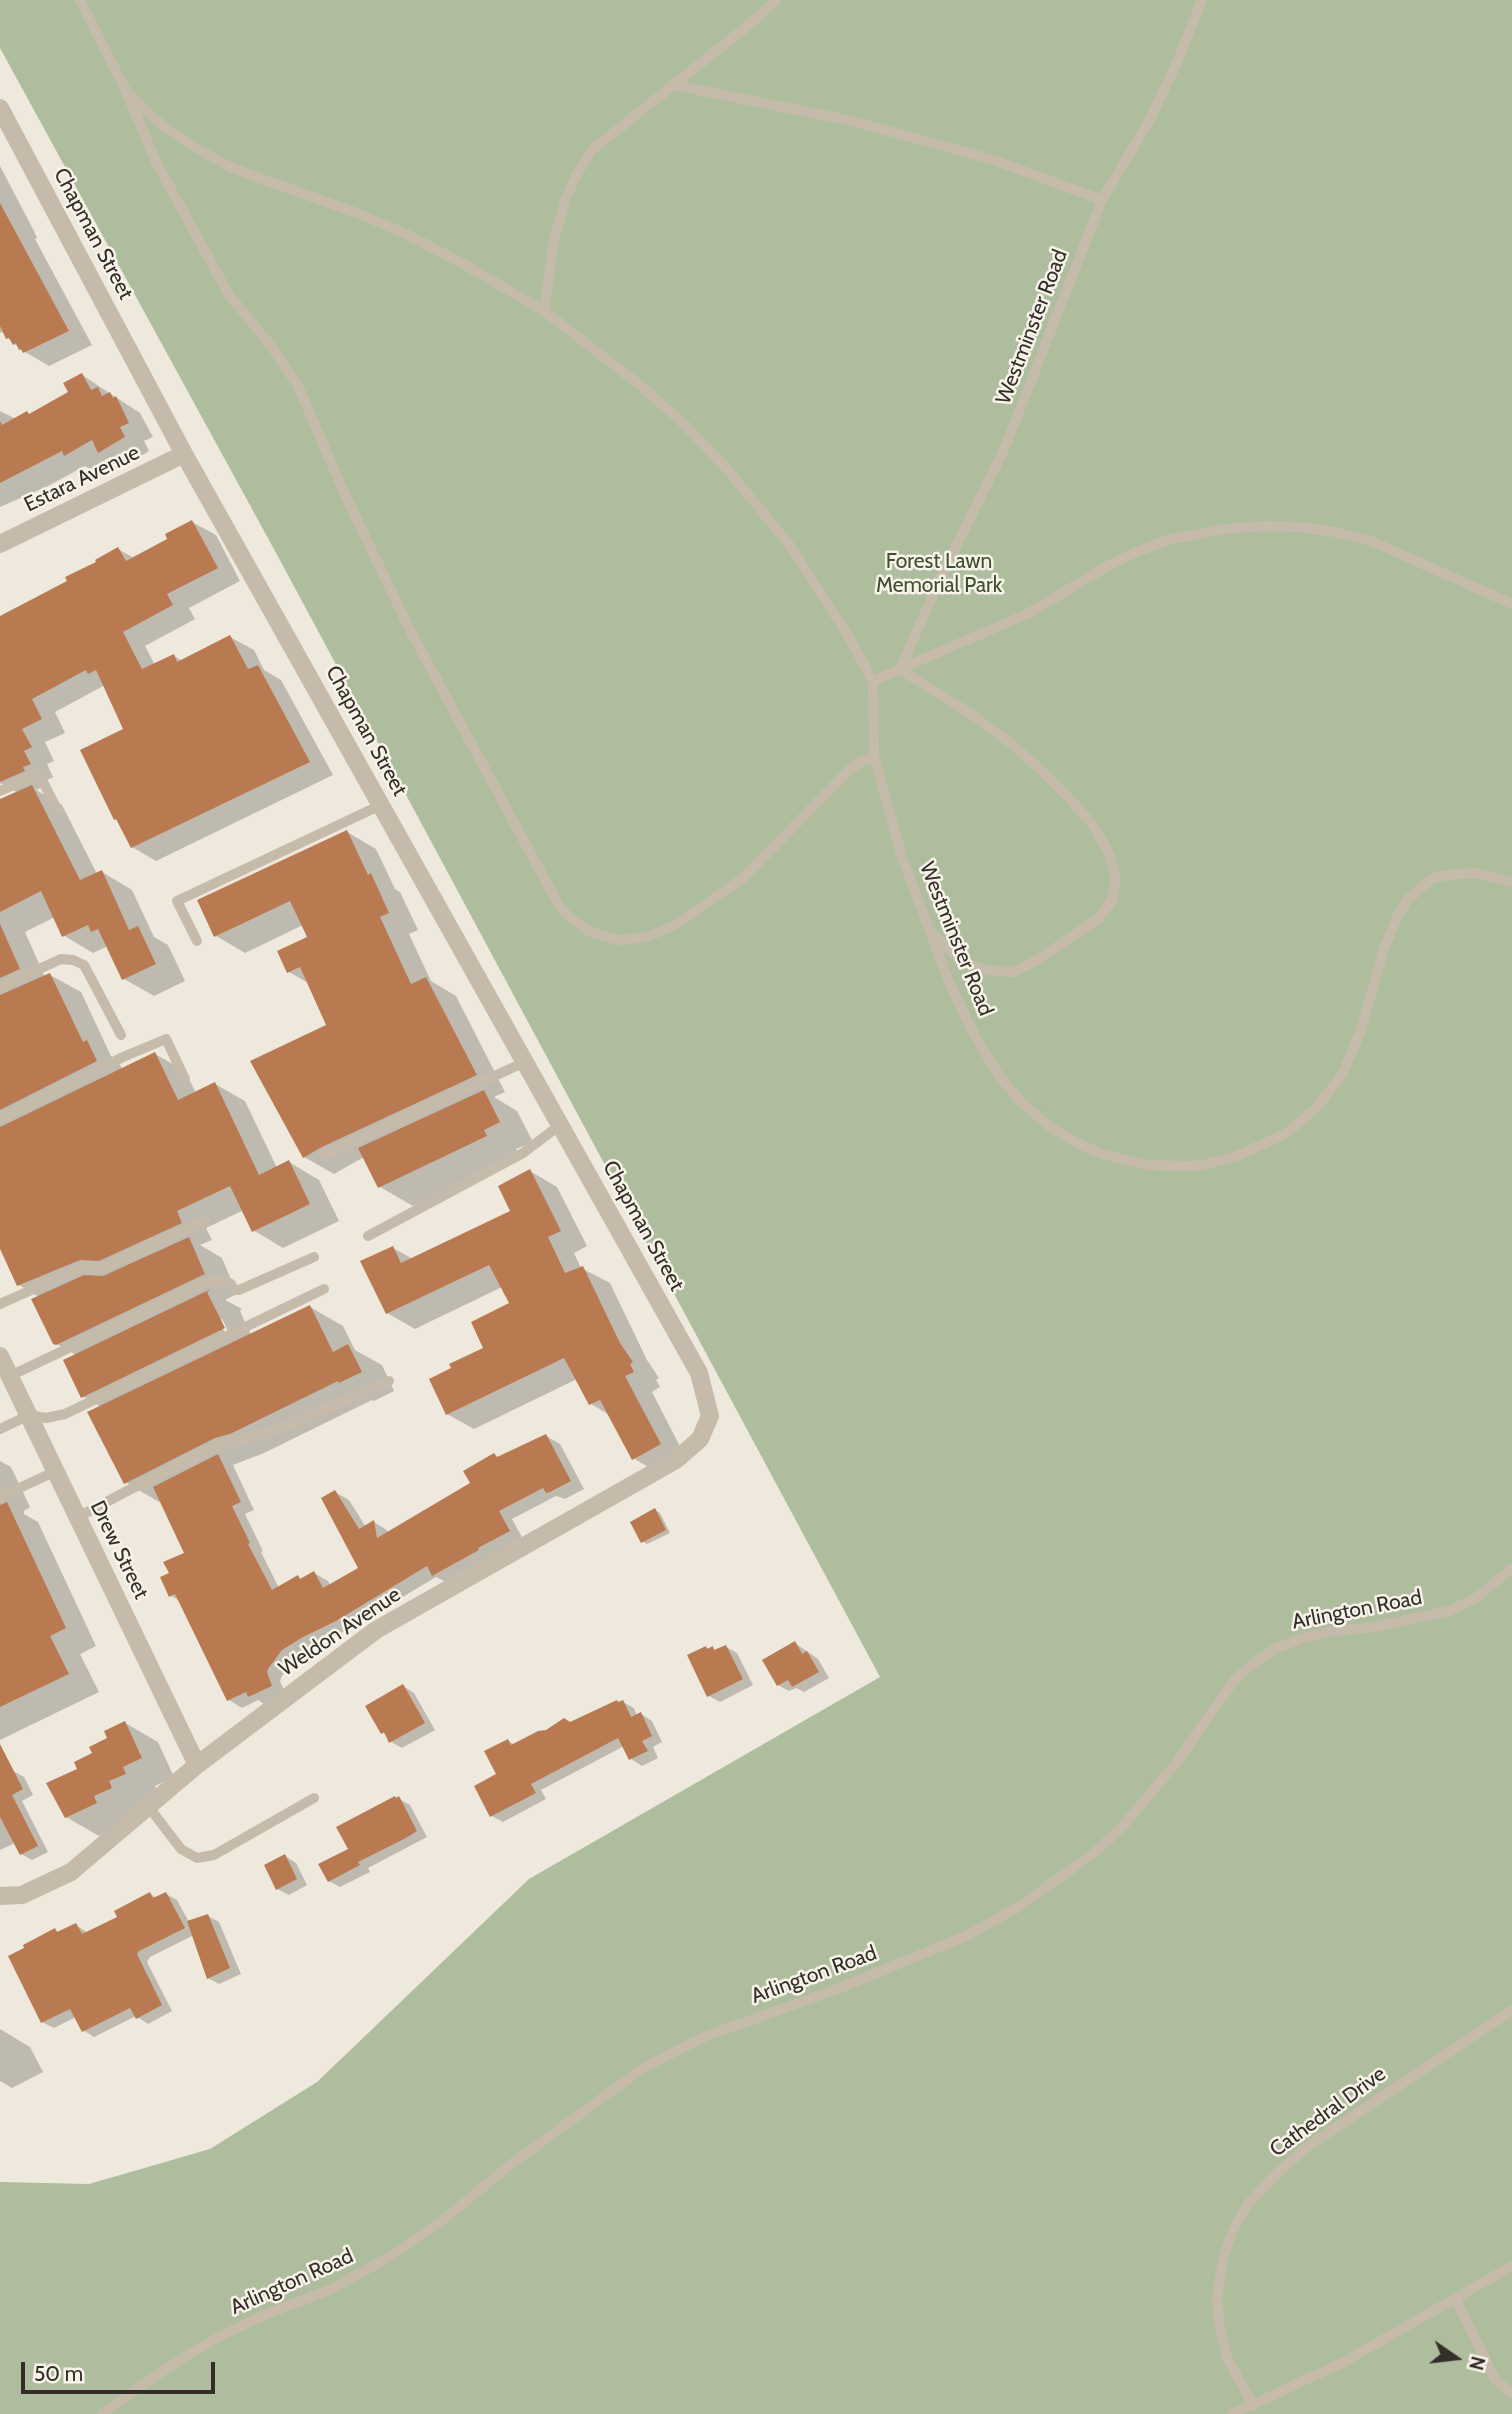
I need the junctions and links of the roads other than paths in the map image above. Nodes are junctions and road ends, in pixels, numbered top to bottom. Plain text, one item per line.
1 (80, 0) edge
2 (776, 0) edge
3 (1202, 0) edge
4 (674, 85) junction
5 (125, 89) junction
6 (0, 108) edge
7 (5, 130) edge
8 (1102, 200) junction
9 (544, 311) junction
10 (184, 454) junction
11 (0, 544) edge
12 (1512, 604) edge
13 (900, 669) junction
14 (873, 681) junction
15 (874, 756) junction
16 (0, 791) edge
17 (381, 805) junction
18 (57, 809) dead end
19 (1512, 882) edge
20 (931, 933) junction
21 (197, 941) dead end
22 (0, 987) edge
23 (121, 1035) dead end
24 (525, 1062) junction
25 (185, 1079) dead end
26 (0, 1119) edge
27 (560, 1125) junction
28 (325, 1154) dead end
29 (205, 1221) dead end
30 (368, 1236) dead end
31 (314, 1257) dead end
32 (324, 1289) dead end
33 (0, 1304) edge
34 (0, 1356) edge
35 (699, 1373) joint
36 (10, 1376) junction
37 (389, 1381) dead end
38 (29, 1415) junction
39 (0, 1429) edge
40 (55, 1471) junction
41 (0, 1497) edge
42 (78, 1517) junction
43 (1512, 1568) edge
44 (197, 1765) junction
45 (314, 1798) dead end
46 (148, 1806) junction
47 (0, 1896) edge
48 (1512, 2010) edge
49 (1512, 2266) edge
50 (1455, 2298) junction
51 (1512, 2394) edge
52 (1253, 2405) junction
53 (102, 2414) edge
54 (1232, 2414) edge

1 - 5 lane
2 - 4 lane
3 - 8 lane, Westminster Road
4 - 8 lane
4 - 9 lane
5 - 9 lane
5 - 15 lane
6 - 7 street, Chapman Street
7 - 10 street, Chapman Street
8 - 13 lane, Westminster Road
9 - 14 lane
10 - 11 street, Estara Avenue
10 - 17 street, Chapman Street
12 - 13 lane
13 - 14 lane
13 - 20 lane
14 - 15 lane, Westminster Road
15 - 20 lane, Westminster Road
16 - 18 lane
17 - 21 lane
17 - 24 street, Chapman Street
19 - 20 lane, Westminster Road
22 - 23 lane
24 - 27 street, Chapman Street
24 - 28 lane
25 - 26 lane
27 - 30 lane
27 - 35 street, Chapman Street
29 - 33 lane
31 - 36 lane
32 - 38 lane
34 - 36 street, Drew Street
35 - 44 street, Weldon Avenue
36 - 38 street, Drew Street
37 - 42 lane
38 - 39 lane
38 - 40 street, Drew Street
40 - 41 lane
40 - 42 street, Drew Street
42 - 44 street, Drew Street
43 - 53 lane, Arlington Road
44 - 46 street, Weldon Avenue
45 - 46 lane
46 - 47 street, Weldon Avenue
48 - 52 lane, Cathedral Drive
49 - 50 lane
50 - 51 lane
50 - 52 lane
52 - 54 lane

